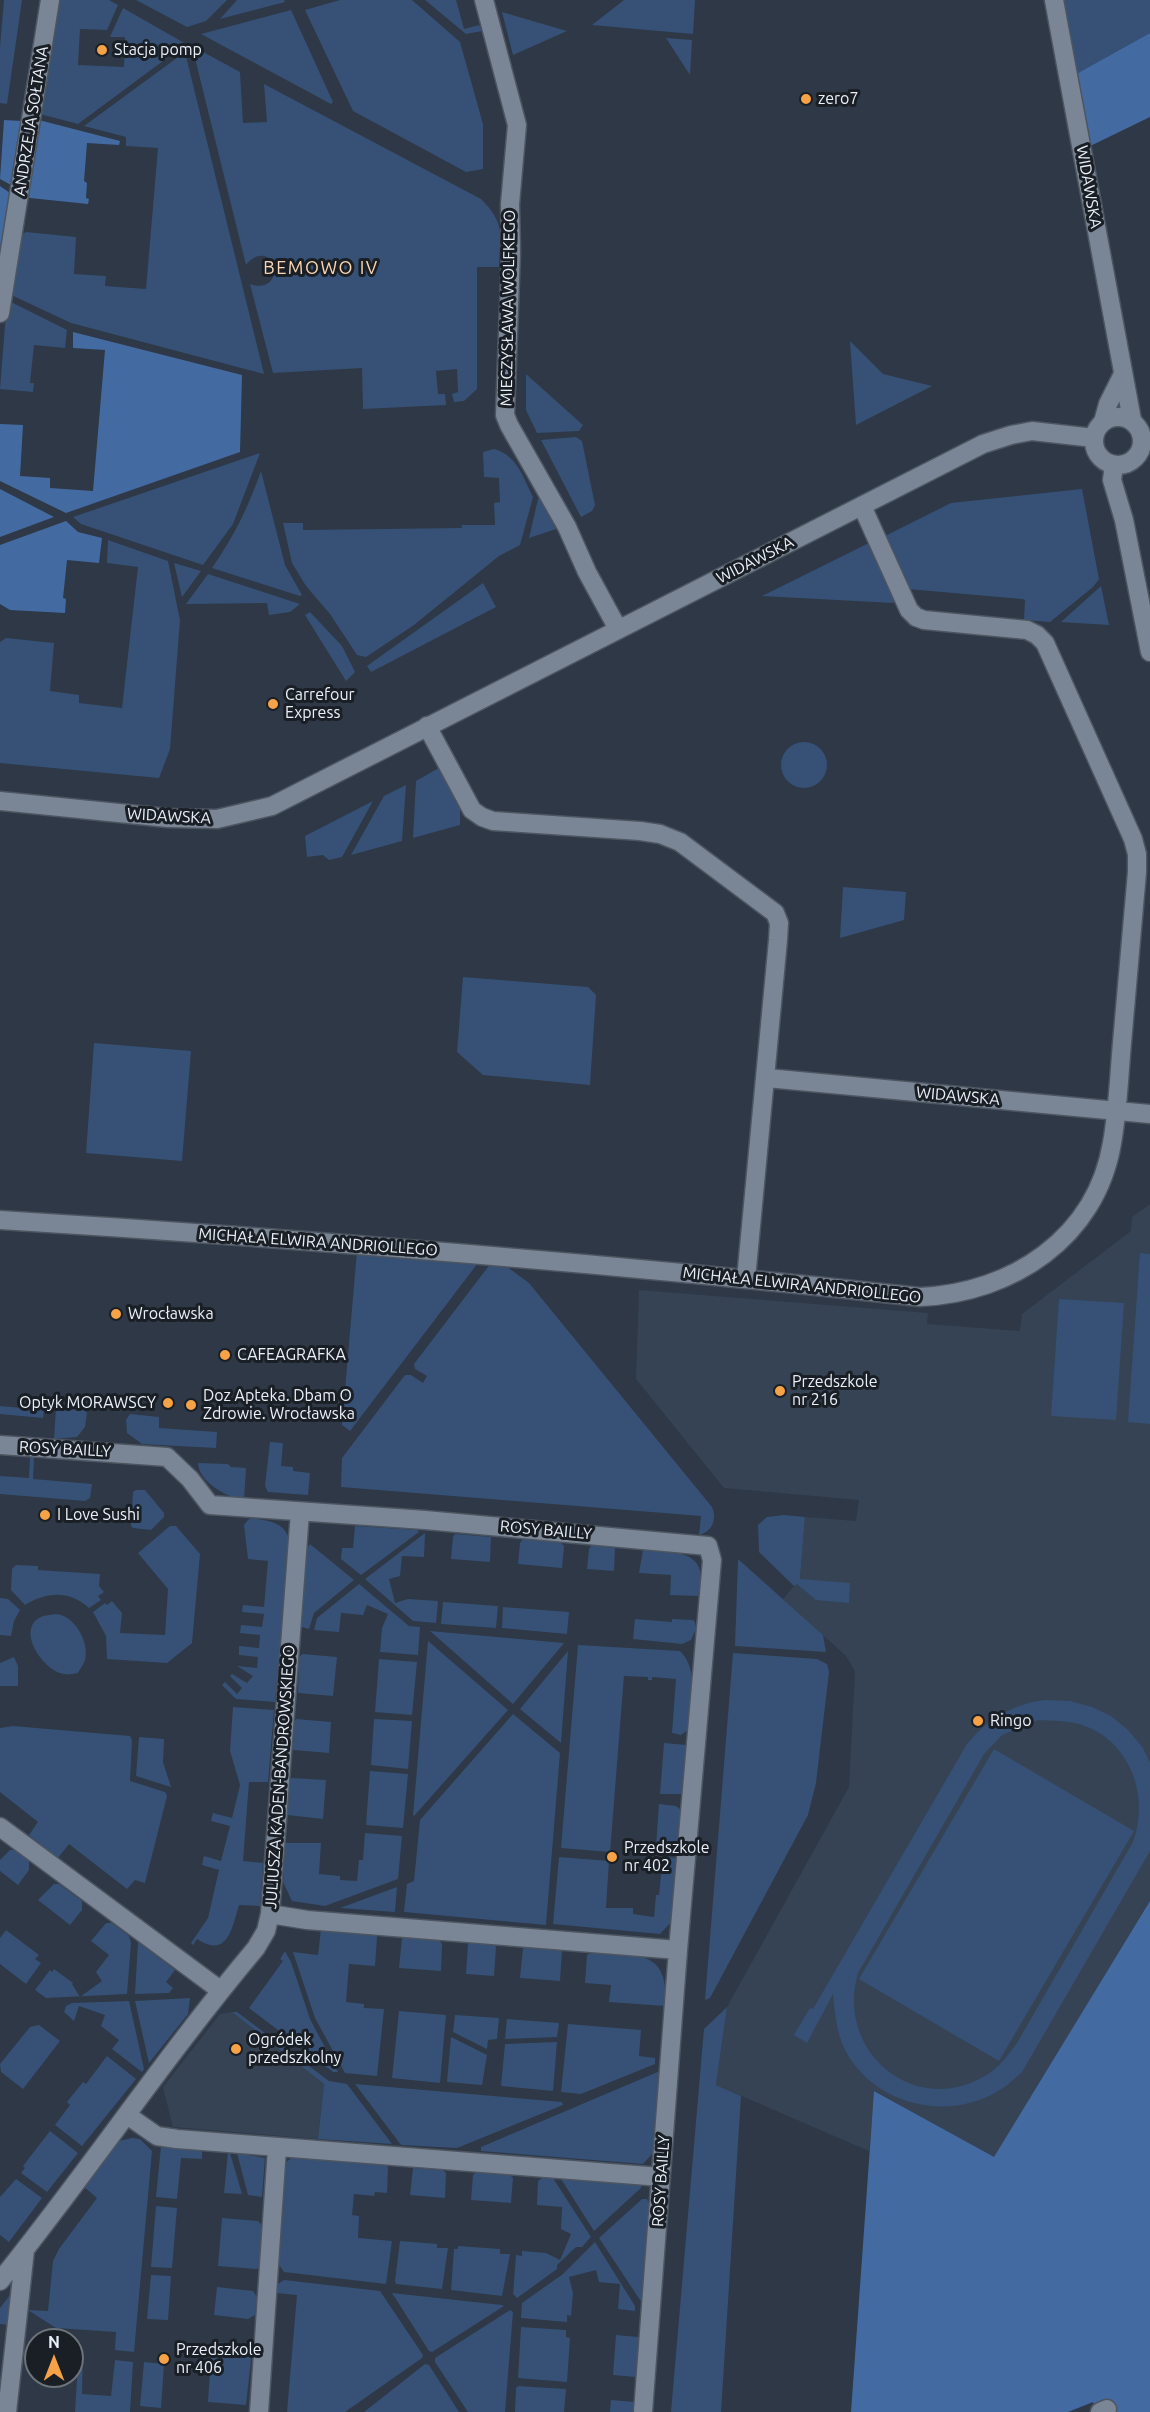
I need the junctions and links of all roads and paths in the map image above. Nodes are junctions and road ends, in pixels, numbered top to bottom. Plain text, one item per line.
1 (50, 0) edge
2 (484, 0) edge
3 (1054, 0) edge
4 (0, 313) edge
5 (1123, 374) junction
6 (1140, 427) edge
7 (1098, 430) junction
8 (1141, 460) edge
9 (1114, 465) junction
10 (862, 506) junction
11 (618, 629) junction
12 (1150, 652) edge
13 (426, 726) junction
14 (0, 801) edge
15 (767, 1078) junction
16 (1116, 1112) junction
17 (1150, 1114) edge
18 (0, 1220) edge
19 (746, 1279) junction
20 (0, 1445) edge
21 (300, 1512) junction
22 (0, 1827) edge
23 (270, 1914) junction
24 (678, 1950) junction
25 (220, 1990) junction
26 (127, 2115) junction
27 (278, 2148) junction
28 (661, 2177) junction
29 (25, 2248) junction
30 (0, 2281) edge
31 (8, 2412) edge
32 (259, 2412) edge
33 (643, 2412) edge

1 - 4 street, ANDRZEJA SOŁTANA
2 - 11 street, MIECZYSŁAWA WOLFKEGO
3 - 5 street, WIDAWSKA
5 - 6 street, WIDAWSKA
5 - 7 street
6 - 7 street, WIDAWSKA
6 - 8 street, WIDAWSKA
7 - 9 street
7 - 10 street, WIDAWSKA
8 - 9 street, WIDAWSKA
9 - 12 street
10 - 11 street, WIDAWSKA
10 - 16 street, MICHAŁA ELWIRA ANDRIOLLEGO
11 - 13 street, WIDAWSKA
13 - 14 street, WIDAWSKA
13 - 15 street
15 - 16 street, WIDAWSKA
15 - 19 street
16 - 17 street, WIDAWSKA
16 - 19 street, MICHAŁA ELWIRA ANDRIOLLEGO
18 - 19 street, MICHAŁA ELWIRA ANDRIOLLEGO
20 - 21 street, ROSY BAILLY
21 - 23 street, JULIUSZA KADEN-BANDROWSKIEGO
21 - 24 street, ROSY BAILLY
22 - 25 street
23 - 24 street
23 - 25 street, JULIUSZA KADEN-BANDROWSKIEGO
24 - 28 street, ROSY BAILLY
25 - 26 street, JULIUSZA KADEN-BANDROWSKIEGO
26 - 27 street
26 - 29 street, JULIUSZA KADEN-BANDROWSKIEGO
27 - 28 street
27 - 32 street
28 - 33 street, ROSY BAILLY
29 - 30 street, JULIUSZA KADEN-BANDROWSKIEGO
29 - 31 street

